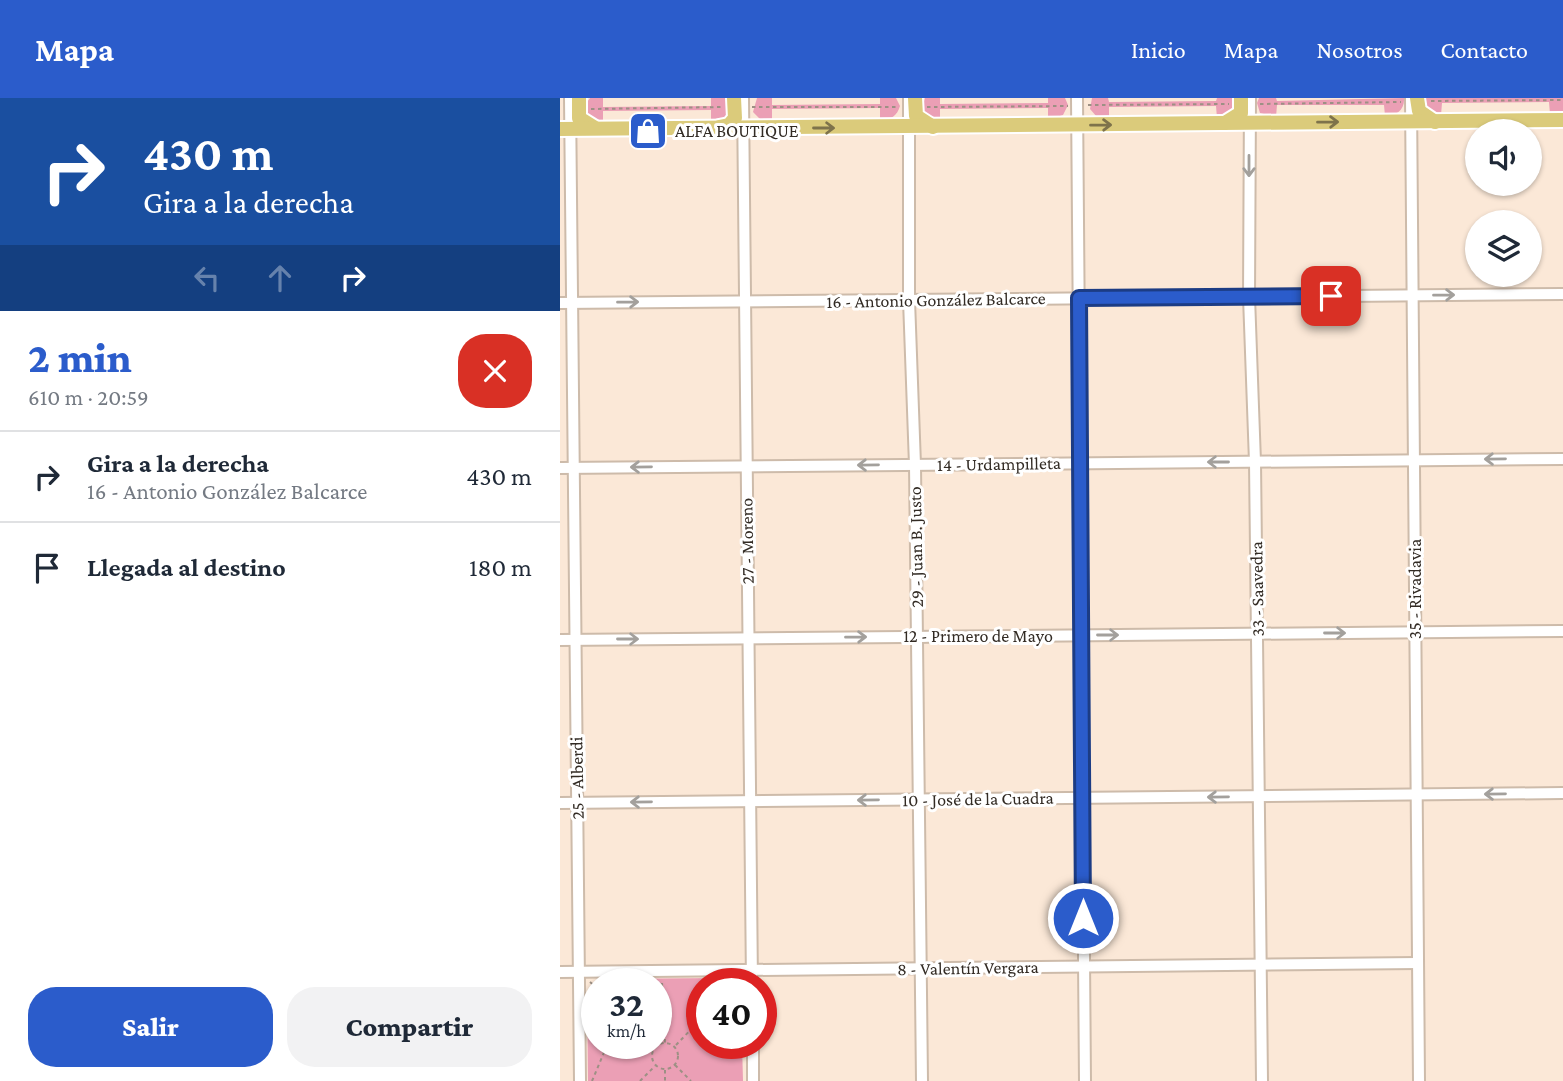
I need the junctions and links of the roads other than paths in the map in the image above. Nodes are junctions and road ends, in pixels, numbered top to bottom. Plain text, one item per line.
1 (1414, 100) edge
2 (1246, 101) edge
3 (575, 102) edge
4 (739, 102) edge
5 (911, 102) edge
6 (1077, 102) edge
7 (1560, 120) edge
8 (1410, 121) junction
9 (1249, 123) junction
10 (1436, 123) junction
11 (1223, 124) junction
12 (1076, 125) junction
13 (718, 127) junction
14 (743, 127) junction
15 (933, 127) junction
16 (909, 128) junction
17 (565, 129) edge
18 (597, 129) junction
19 (1563, 294) edge
20 (1412, 295) junction
21 (1249, 297) junction
22 (1079, 298) junction
23 (909, 300) junction
24 (745, 301) junction
25 (566, 303) edge
26 (1563, 458) edge
27 (1414, 460) junction
28 (1255, 461) junction
29 (1080, 463) junction
30 (915, 465) junction
31 (747, 466) junction
32 (560, 468) edge
33 (574, 468) junction
34 (1563, 631) edge
35 (1415, 633) junction
36 (1258, 634) junction
37 (1081, 635) junction
38 (918, 637) junction
39 (748, 638) junction
40 (560, 640) edge
41 (575, 640) junction
42 (1563, 793) edge
43 (1417, 795) junction
44 (1260, 796) junction
45 (1082, 798) junction
46 (919, 800) junction
47 (750, 801) junction
48 (560, 803) edge
49 (577, 803) junction
50 (1418, 963) junction
51 (1261, 965) junction
52 (1084, 967) junction
53 (752, 968) edge
54 (921, 968) junction
55 (777, 970) edge
56 (686, 971) edge
57 (560, 972) edge
58 (579, 972) junction
59 (753, 1059) edge
60 (580, 1081) edge
61 (753, 1081) edge
62 (922, 1081) edge
63 (1084, 1081) edge
64 (1262, 1081) edge
65 (1419, 1081) edge

1 - 8 street, 35 - Rivadavia
1 - 10 main road
2 - 9 street, 33 - Saavedra
2 - 11 main road
3 - 17 street, 25 - Alberdi
3 - 18 main road
4 - 13 main road
4 - 14 street, 27 - Moreno
5 - 15 main road
5 - 16 street, 29 - Juan B. Justo
6 - 12 street
7 - 10 main road
9 -> 8 main road
8 - 10 main road
8 - 20 street, 35 - Rivadavia
9 - 11 main road
9 -> 21 street, 33 - Saavedra
12 -> 11 main road
12 - 15 main road
12 - 22 street
13 - 14 main road
13 - 18 main road
14 -> 16 main road
14 - 24 street, 27 - Moreno
15 - 16 main road
16 - 23 street, 29 - Juan B. Justo
17 - 18 main road
17 - 25 street, 25 - Alberdi
20 -> 19 street, 16 - Antonio González Balcarce
20 - 21 street, 16 - Antonio González Balcarce
20 - 27 street, 35 - Rivadavia
21 - 22 street, 16 - Antonio González Balcarce
21 - 28 street, 33 - Saavedra
22 - 23 street, 16 - Antonio González Balcarce
22 - 29 street
23 - 24 street, 16 - Antonio González Balcarce
23 - 30 street, 29 - Juan B. Justo
25 -> 24 street, 16 - Antonio González Balcarce
24 - 31 street, 27 - Moreno
25 - 33 street, 25 - Alberdi
26 -> 27 street, 14 - Urdampilleta
27 - 28 street, 14 - Urdampilleta
27 - 35 street, 35 - Rivadavia
28 -> 29 street, 14 - Urdampilleta
28 - 36 street, 33 - Saavedra
29 - 30 street, 14 - Urdampilleta
29 - 37 street
30 -> 31 street, 14 - Urdampilleta
30 - 38 street, 29 - Juan B. Justo
31 -> 33 street, 14 - Urdampilleta
31 - 39 street, 27 - Moreno
32 - 33 street, 14 - Urdampilleta
33 - 41 street, 25 - Alberdi
34 - 35 street, 12 - Primero de Mayo
36 -> 35 street, 12 - Primero de Mayo
35 - 43 street, 35 - Rivadavia
37 -> 36 street, 12 - Primero de Mayo
36 - 44 street, 33 - Saavedra
37 - 38 street, 12 - Primero de Mayo
37 - 45 street
39 -> 38 street, 12 - Primero de Mayo
38 - 46 street, 29 - Juan B. Justo
41 -> 39 street, 12 - Primero de Mayo
39 - 47 street, 27 - Moreno
40 - 41 street, 12 - Primero de Mayo
41 - 49 street, 25 - Alberdi
42 -> 43 street, 10 - José de la Cuadra
43 - 44 street, 10 - José de la Cuadra
43 - 50 street, 35 - Rivadavia
44 -> 45 street, 10 - José de la Cuadra
44 - 51 street, 33 - Saavedra
45 - 46 street, 10 - José de la Cuadra
45 - 52 street
46 -> 47 street, 10 - José de la Cuadra
46 - 54 street, 29 - Juan B. Justo
47 -> 49 street, 10 - José de la Cuadra
47 - 53 street, 27 - Moreno
48 - 49 street, 10 - José de la Cuadra
49 - 58 street, 25 - Alberdi
50 - 51 street, 8 - Valentín Vergara
50 - 65 street, 35 - Rivadavia
51 - 52 street, 8 - Valentín Vergara
51 - 64 street, 33 - Saavedra
52 - 54 street, 8 - Valentín Vergara
52 - 63 street
54 - 55 street, 8 - Valentín Vergara
54 - 62 street, 29 - Juan B. Justo
56 - 58 street, 8 - Valentín Vergara
57 - 58 street, 8 - Valentín Vergara
58 - 60 street, 25 - Alberdi
59 - 61 street

